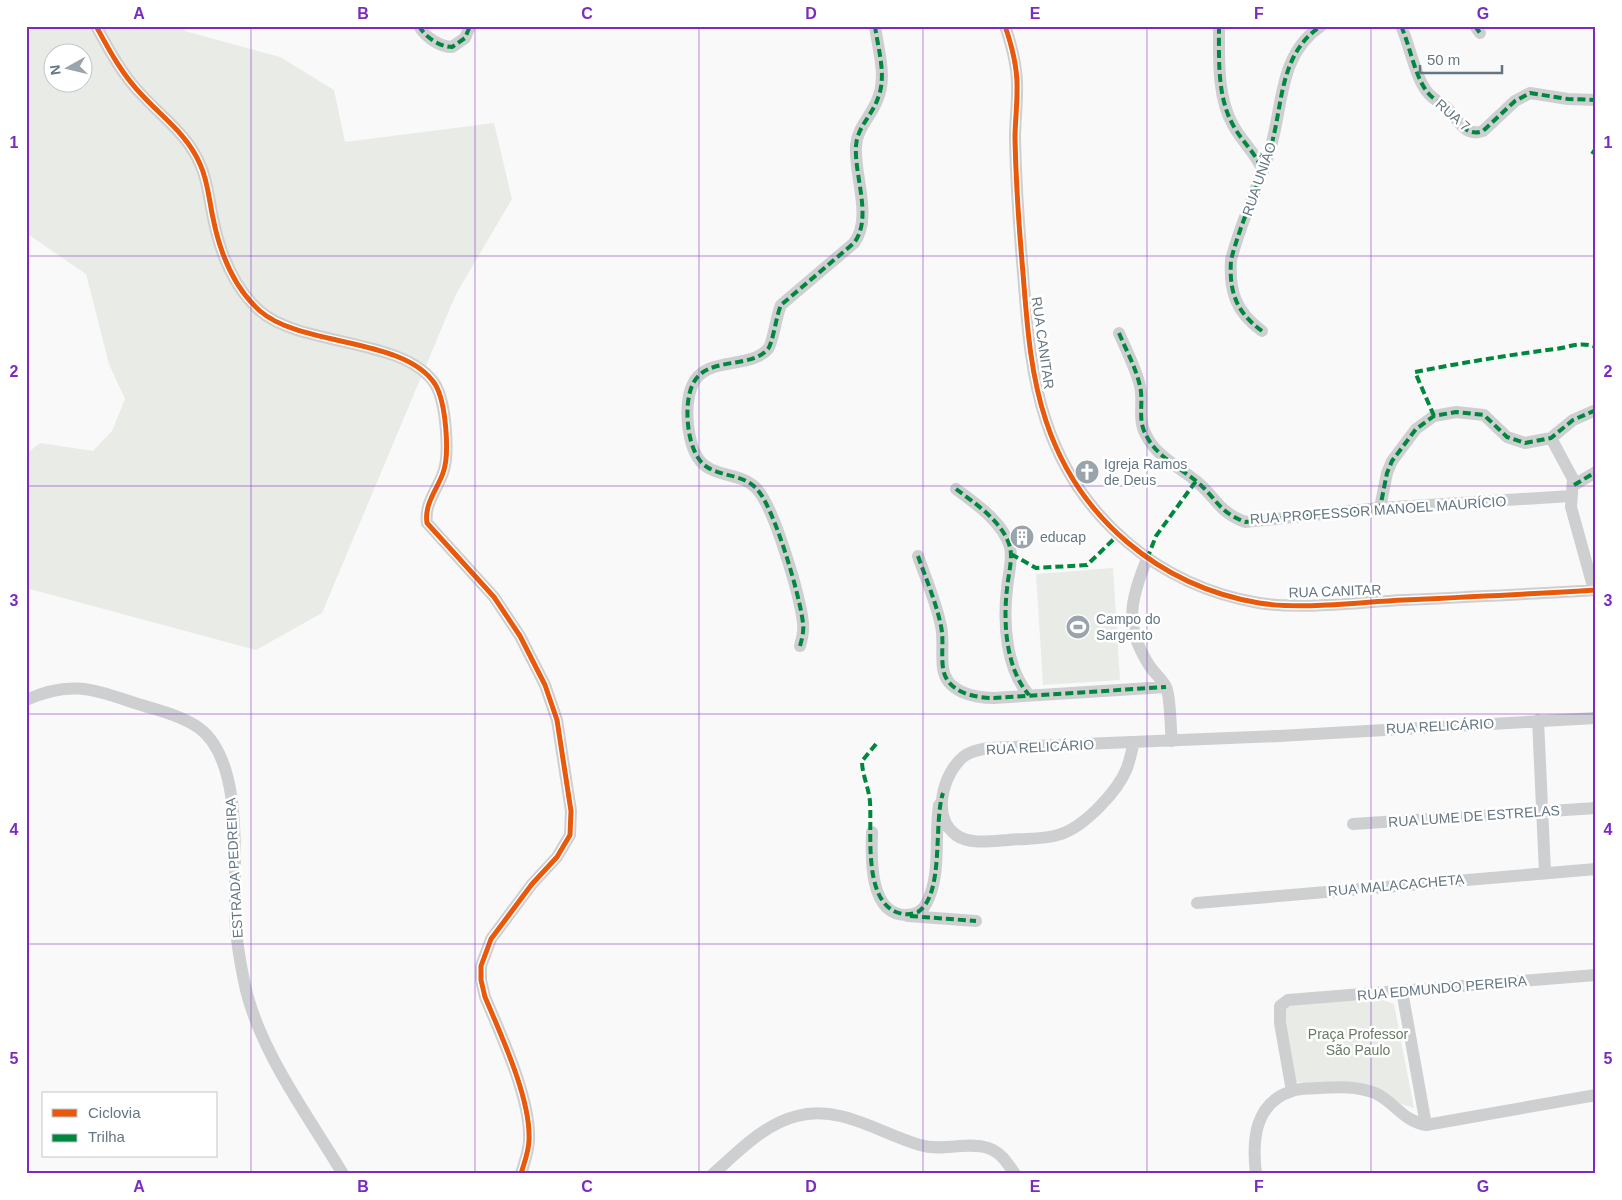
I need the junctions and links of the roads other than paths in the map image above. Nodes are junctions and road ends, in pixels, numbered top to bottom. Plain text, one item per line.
1 (96, 26) edge
2 (419, 26) edge
3 (470, 26) edge
4 (875, 26) edge
5 (1005, 26) edge
6 (1219, 26) edge
7 (1321, 26) edge
8 (1401, 26) edge
9 (1596, 100) edge
10 (1262, 171) junction
11 (1262, 331) dead end
12 (1119, 333) dead end
13 (1596, 410) edge
14 (1551, 438) junction
15 (1596, 472) edge
16 (956, 489) dead end
17 (1573, 490) junction
18 (1380, 508) junction
19 (918, 556) dead end
20 (1146, 559) junction
21 (1595, 590) edge
22 (800, 646) dead end
23 (1166, 688) junction
24 (1029, 695) junction
25 (26, 700) edge
26 (1596, 718) edge
27 (1538, 720) junction
28 (1172, 741) junction
29 (1134, 742) junction
30 (943, 793) junction
31 (1596, 808) edge
32 (1542, 811) junction
33 (1353, 824) dead end
34 (872, 832) dead end
35 (1596, 869) edge
36 (1545, 872) junction
37 (1196, 903) dead end
38 (905, 915) junction
39 (976, 922) dead end
40 (1596, 975) edge
41 (1402, 991) junction
42 (1292, 1091) junction
43 (1596, 1095) edge
44 (1426, 1125) junction
45 (343, 1174) edge
46 (521, 1174) edge
47 (713, 1174) edge
48 (1015, 1174) edge
49 (1256, 1174) edge

1 - 46 street
2 - 3 street
4 - 22 street
5 - 20 street, RUA CANITAR
6 - 10 street
7 - 10 street, RUA UNIÃO
8 - 9 street, RUA 7
10 - 11 street, RUA UNIÃO
12 - 18 street, RUA PROFESSOR MANOEL MAURÍCIO
13 - 14 street
14 - 17 street
14 - 18 street
15 - 17 street, RUA PROFESSOR MANOEL MAURÍCIO
16 - 24 street
17 - 18 street, RUA PROFESSOR MANOEL MAURÍCIO
17 - 21 street
19 - 24 street
20 - 21 street, RUA CANITAR
20 - 23 street
23 - 24 street
23 - 28 street
25 - 45 street, ESTRADA PEDREIRA
26 - 27 street, RUA RELICÁRIO
27 - 28 street, RUA RELICÁRIO
27 - 32 street
28 - 29 street, RUA RELICÁRIO
29 - 30 street, RUA RELICÁRIO
29 - 30 street
30 - 38 street, RUA RELICÁRIO
31 - 32 street, RUA LUME DE ESTRELAS
32 - 33 street, RUA LUME DE ESTRELAS
32 - 36 street
34 - 38 street
35 - 36 street, RUA MALACACHETA
36 - 37 street, RUA MALACACHETA
38 - 39 street
40 - 41 street, RUA EDMUNDO PEREIRA
41 - 42 street, RUA EDMUNDO PEREIRA
41 - 44 street
42 - 44 street
42 - 49 street
43 - 44 street
47 - 48 street

